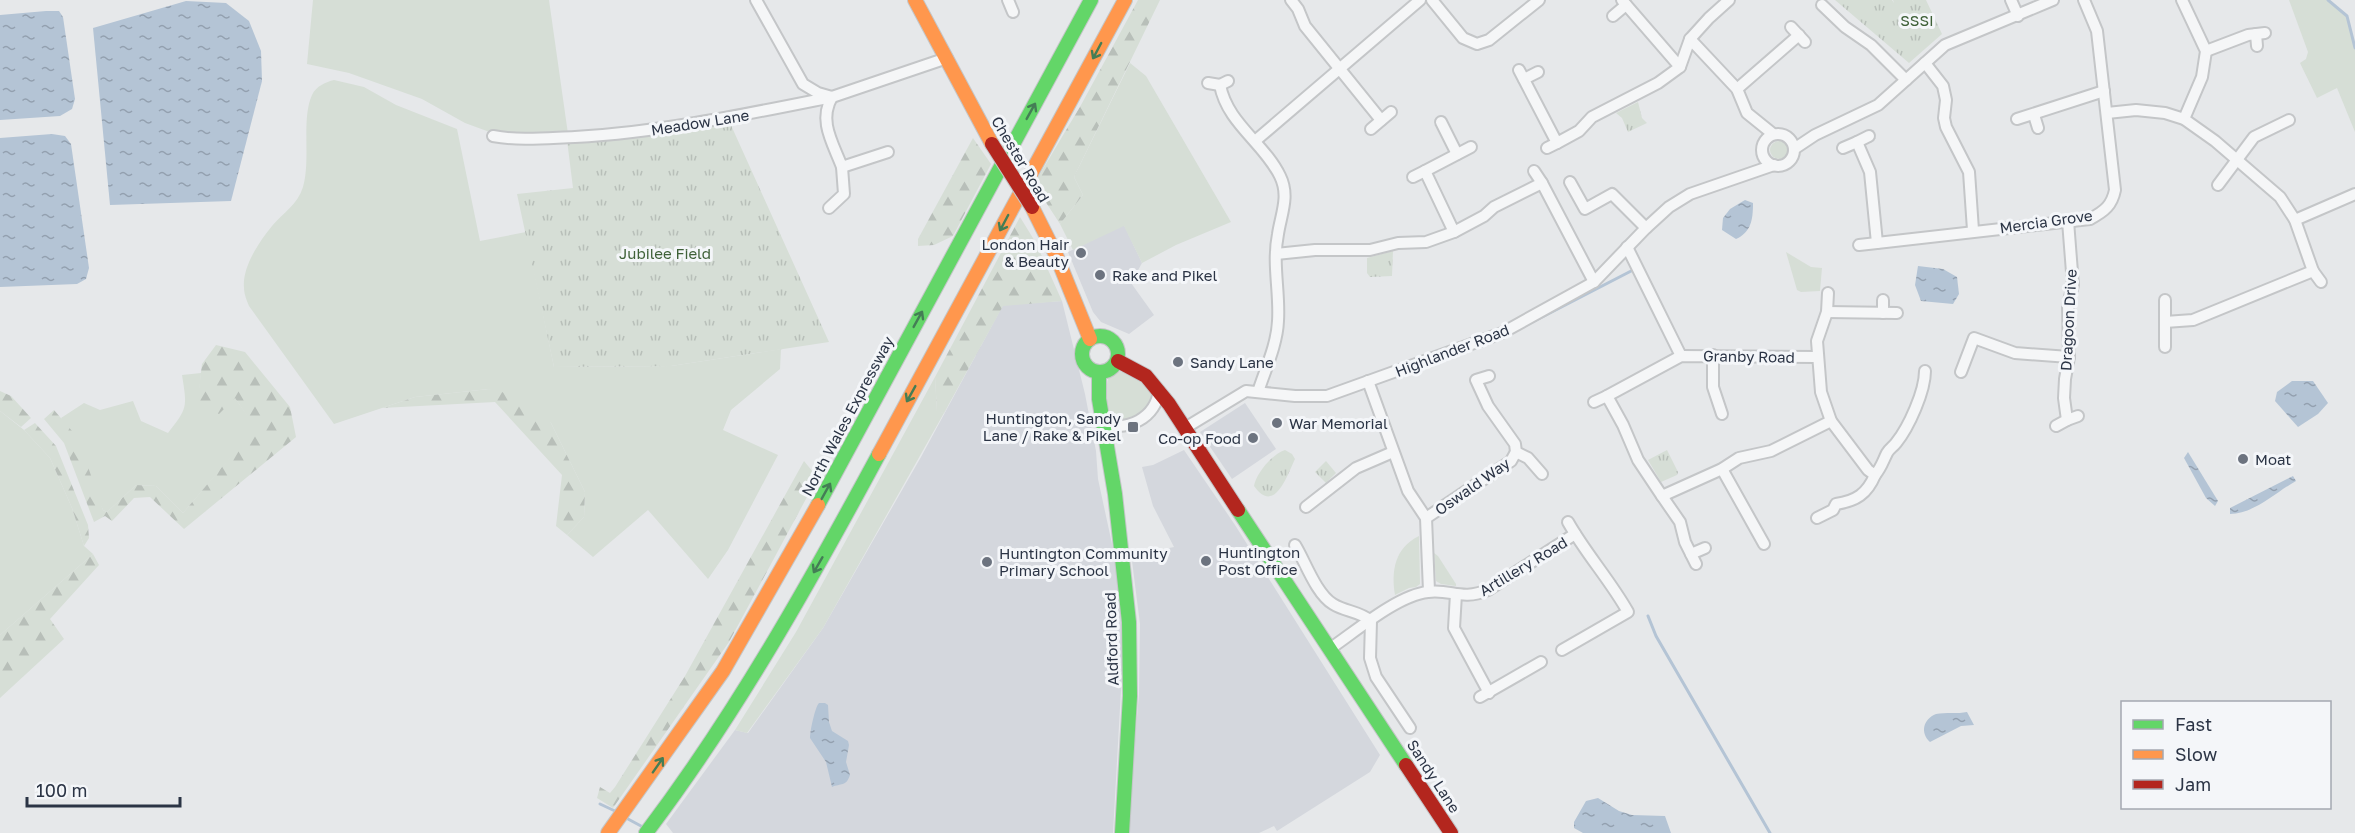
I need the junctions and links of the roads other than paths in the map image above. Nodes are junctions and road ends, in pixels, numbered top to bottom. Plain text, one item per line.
1 (756, 0) edge
2 (915, 0) edge
3 (1008, 0) edge
4 (1091, 0) edge
5 (1125, 0) edge
6 (1291, 0) edge
7 (1420, 0) edge
8 (1432, 0) edge
9 (1539, 0) edge
10 (1729, 0) edge
11 (2011, 0) edge
12 (2053, 0) edge
13 (2084, 0) edge
14 (2182, 0) edge
15 (1624, 2) edge
16 (1822, 5) dead end
17 (1012, 12) dead end
18 (1613, 16) dead end
19 (2018, 16) junction
20 (1798, 35) dead end
21 (1690, 39) junction
22 (2257, 46) dead end
23 (2206, 51) junction
24 (946, 58) junction
25 (1925, 63) junction
26 (1680, 67) junction
27 (1340, 70) junction
28 (1538, 72) dead end
29 (1906, 80) junction
30 (1208, 83) dead end
31 (1737, 89) junction
32 (2104, 91) junction
33 (832, 97) junction
34 (1390, 112) dead end
35 (2107, 113) junction
36 (2034, 115) junction
37 (2017, 119) dead end
38 (2184, 119) junction
39 (1382, 120) junction
40 (2289, 120) dead end
41 (1441, 122) dead end
42 (2038, 128) dead end
43 (1371, 129) dead end
44 (1770, 134) junction
45 (493, 136) dead end
46 (1869, 136) dead end
47 (1255, 141) junction
48 (1857, 142) junction
49 (1793, 144) junction
50 (1471, 147) dead end
51 (1843, 148) dead end
52 (888, 152) dead end
53 (1457, 154) junction
54 (2237, 160) junction
55 (1770, 162) junction
56 (842, 166) junction
57 (1425, 171) junction
58 (1534, 171) dead end
59 (1413, 177) dead end
60 (1570, 182) dead end
61 (1542, 183) junction
62 (2218, 185) dead end
63 (2355, 194) edge
64 (829, 208) dead end
65 (2295, 220) junction
66 (2068, 221) junction
67 (1646, 228) junction
68 (1973, 230) junction
69 (1454, 232) junction
70 (1877, 243) junction
71 (1858, 245) dead end
72 (1627, 248) junction
73 (1276, 254) junction
74 (2313, 271) junction
75 (1594, 282) junction
76 (2321, 282) dead end
77 (1828, 292) dead end
78 (1883, 300) dead end
79 (2165, 300) dead end
80 (1827, 312) junction
81 (1883, 313) junction
82 (1897, 313) dead end
83 (2165, 322) junction
84 (1090, 339) junction
85 (2165, 347) dead end
86 (1713, 355) junction
87 (1681, 356) junction
88 (1817, 357) junction
89 (2069, 357) junction
90 (1118, 361) junction
91 (1925, 371) dead end
92 (1961, 372) dead end
93 (1099, 373) junction
94 (1489, 376) dead end
95 (1368, 381) junction
96 (1159, 392) junction
97 (1258, 392) junction
98 (1607, 396) junction
99 (1594, 402) dead end
100 (1721, 407) dead end
101 (2078, 416) dead end
102 (2067, 420) junction
103 (1831, 421) junction
104 (1103, 423) junction
105 (2056, 426) dead end
106 (1185, 428) junction
107 (1516, 452) junction
108 (1393, 453) junction
109 (1722, 469) junction
110 (1542, 474) dead end
111 (1875, 475) junction
112 (1662, 496) junction
113 (1306, 507) dead end
114 (1426, 518) junction
115 (1817, 518) dead end
116 (1568, 522) dead end
117 (1575, 534) junction
118 (1764, 544) dead end
119 (1295, 545) dead end
120 (1705, 548) dead end
121 (1429, 591) junction
122 (1456, 594) junction
123 (1371, 621) junction
124 (1331, 648) junction
125 (1562, 650) dead end
126 (1541, 662) dead end
127 (1410, 728) dead end
128 (650, 829) edge
129 (609, 832) edge
130 (1122, 833) edge
131 (1451, 833) edge

1 - 33 street
2 - 24 main road, Chester Road
3 - 17 street
129 -> 4 main road, North Wales Expressway
5 -> 128 main road
6 - 27 street
7 - 27 street
8 - 9 street
10 - 21 street
11 - 19 street
12 - 19 street
13 - 32 street, Mercia Grove
14 - 23 street
15 - 18 street
15 - 26 street
16 - 29 street
19 - 25 street
20 - 31 street
21 - 26 street
21 - 31 street
22 - 23 street
23 - 38 street
24 - 33 street, Meadow Lane
24 - 84 main road, Chester Road, bridge
25 - 29 street
25 - 68 street
26 - 28 street
27 - 39 street
27 - 47 street
29 - 49 street
30 - 47 street
31 - 44 street
32 - 35 street, Mercia Grove
32 - 36 street
33 - 45 street, Meadow Lane
33 - 56 street
34 - 39 street
35 - 38 street
35 - 66 street, Mercia Grove
36 - 37 street
36 - 42 street
38 - 54 street
39 - 43 street
40 - 54 street
41 - 53 street
44 - 49 street
44 - 55 street
46 - 48 street
47 - 73 street
48 - 51 street
48 - 70 street
49 - 55 street
50 - 53 street
52 - 56 street
53 - 57 street
54 - 62 street
54 - 65 street
55 - 67 street, Highlander Road
56 - 64 street
57 - 59 street
57 - 69 street
58 - 61 street
60 - 67 street
61 - 69 street
61 - 75 street
63 - 65 street
65 - 74 street
66 - 68 street, Mercia Grove
66 - 89 street, Dragoon Drive
67 - 72 street, Highlander Road
68 - 70 street, Mercia Grove
69 - 73 street
70 - 71 street, Mercia Grove
72 - 75 street, Highlander Road
72 - 87 street
73 - 97 street
74 - 76 street
74 - 83 street
75 - 95 street, Highlander Road
77 - 80 street, Granby Road
78 - 81 street
79 - 83 street
80 - 81 street
80 - 88 street, Granby Road
81 - 82 street
83 - 85 street
84 - 90 main road
84 - 93 main road
86 - 87 street, Granby Road
86 - 88 street, Granby Road
86 - 100 street
87 - 98 street
88 - 103 street, Granby Road
89 - 92 street
89 - 102 street, Dragoon Drive
90 - 93 main road
90 - 96 main road, Sandy Lane
91 - 111 street
93 - 104 main road, Aldford Road
94 - 107 street, Oswald Way
95 - 97 street, Highlander Road
95 - 108 street
96 - 104 street
96 - 106 main road, Sandy Lane
97 - 106 street, Highlander Road
98 - 99 street
98 - 112 street
101 - 102 street
102 - 105 street
103 - 109 street
103 - 111 street, Granby Road
104 - 130 main road, Aldford Road
106 - 124 main road, Sandy Lane
107 - 110 street, Oswald Way
107 - 114 street, Oswald Way
108 - 113 street
108 - 114 street
109 - 112 street
109 - 118 street
111 - 115 street
112 - 120 street
114 - 121 street
116 - 117 street
117 - 122 street, Artillery Road
117 - 125 street
119 - 123 street
121 - 122 street, Artillery Road
121 - 123 street, Artillery Road
122 - 126 street
123 - 124 street, Artillery Road
123 - 127 street
124 - 131 main road, Sandy Lane

